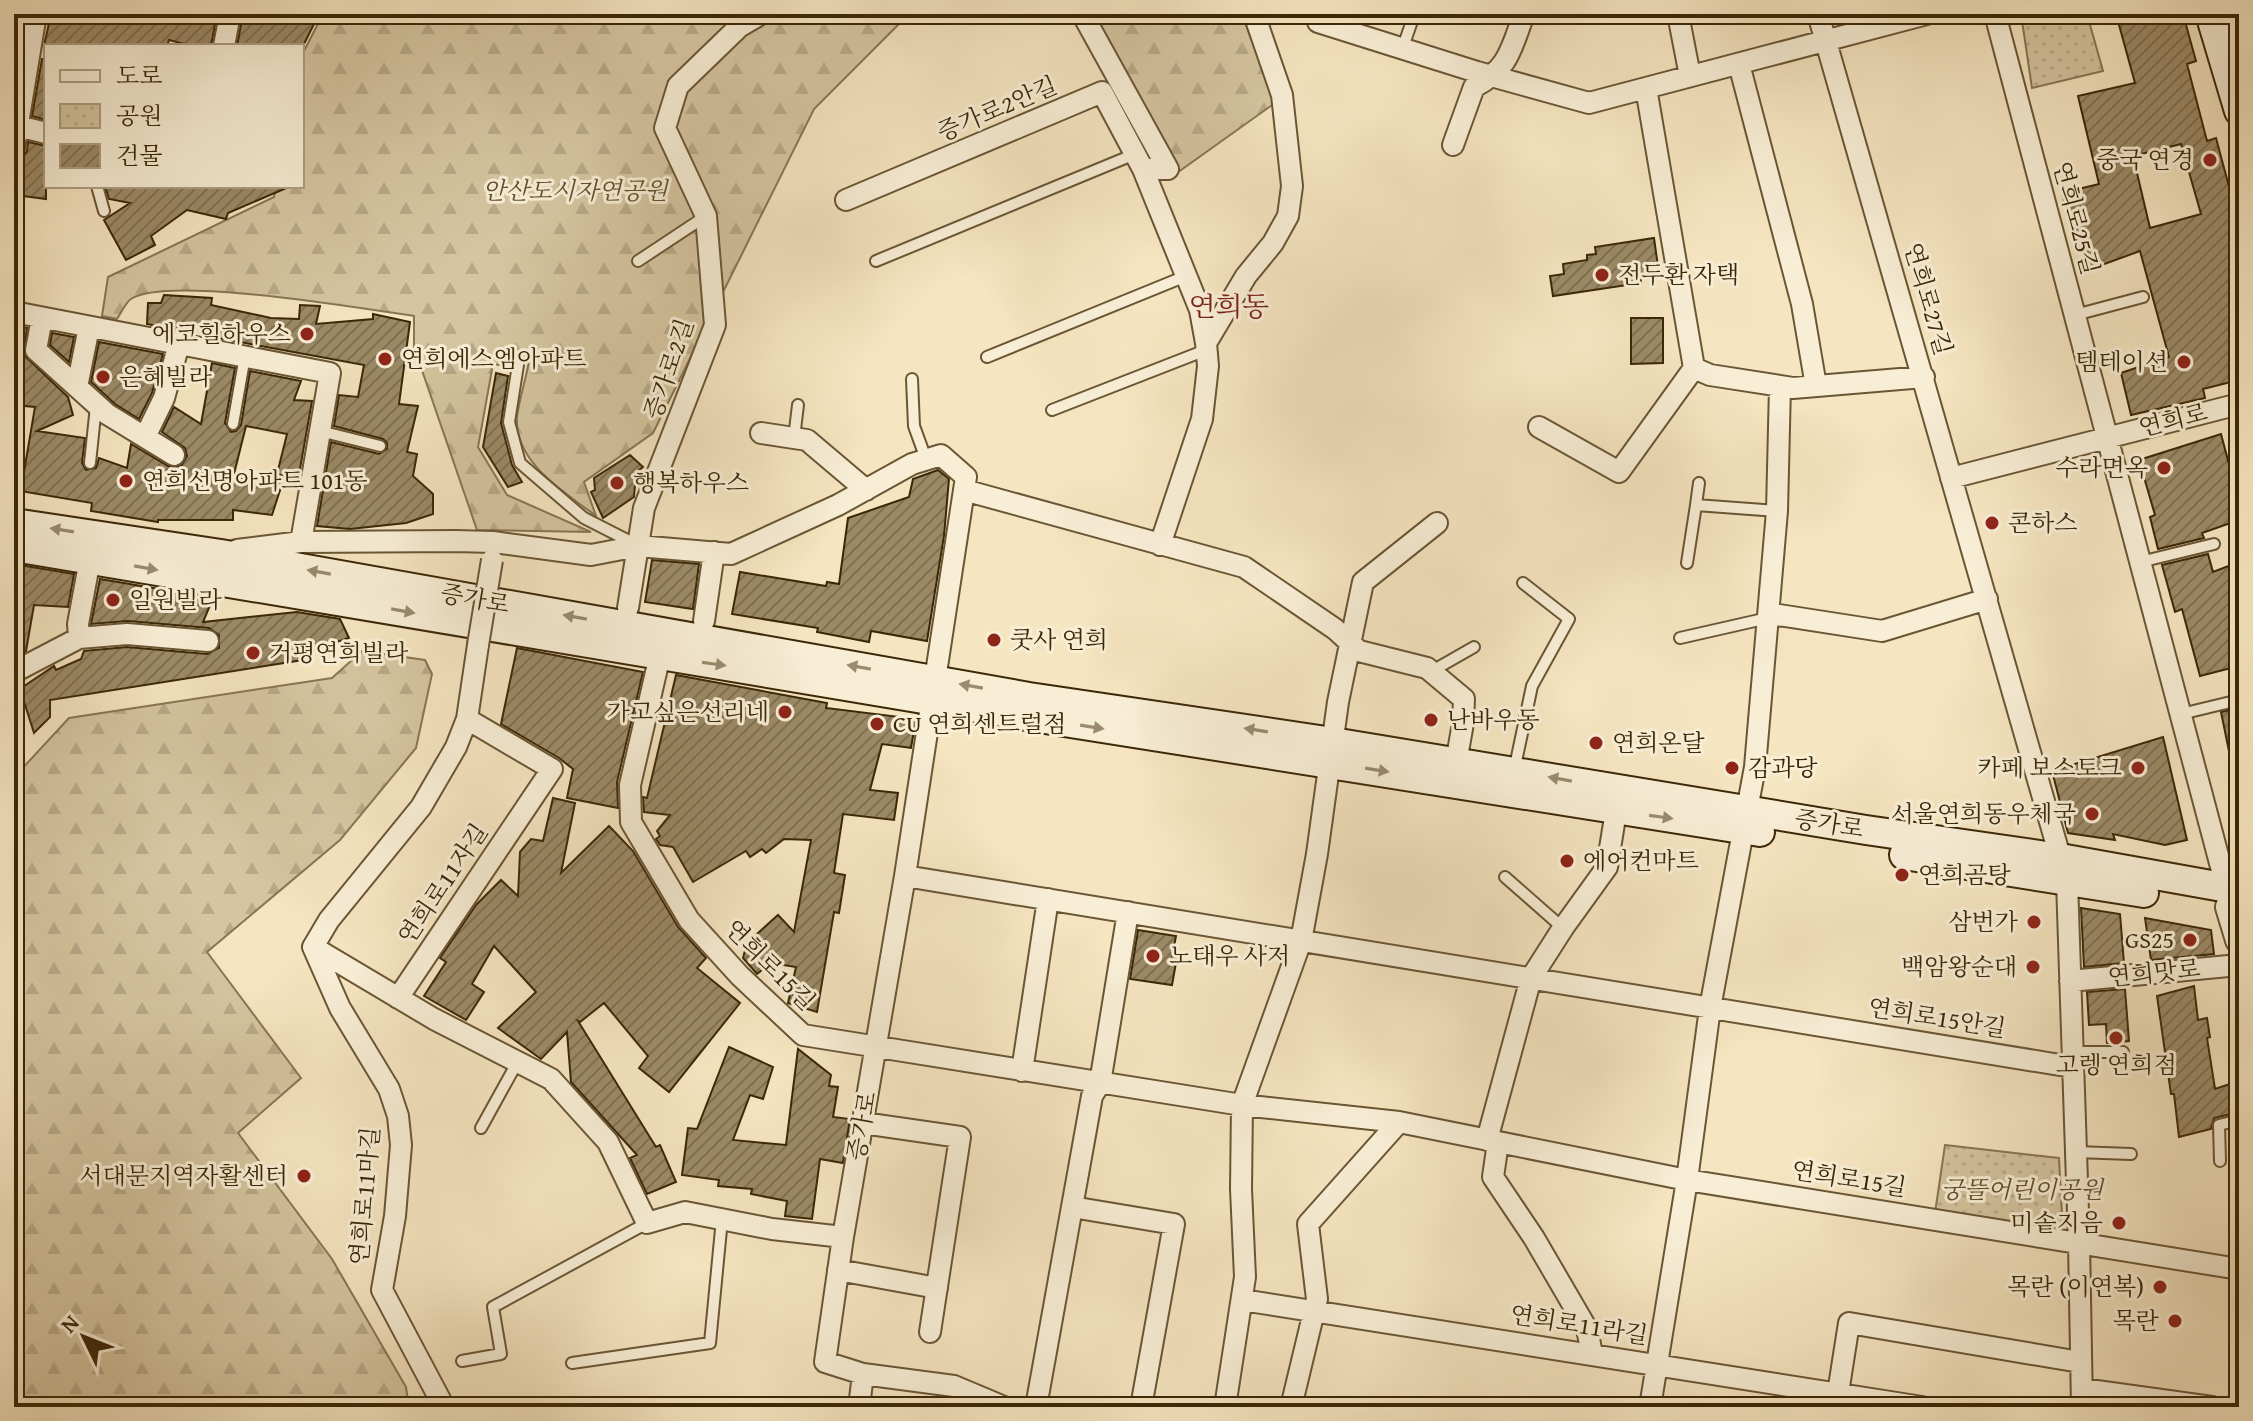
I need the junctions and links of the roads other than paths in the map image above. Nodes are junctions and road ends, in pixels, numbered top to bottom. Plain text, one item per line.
1 (36, 14) edge
2 (230, 14) edge
3 (761, 14) edge
4 (1080, 14) edge
5 (1254, 14) edge
6 (1321, 14) edge
7 (1524, 14) edge
8 (1678, 14) edge
9 (1818, 14) edge
10 (1927, 14) edge
11 (1995, 14) edge
12 (2210, 14) edge
13 (1413, 18) dead end
14 (1827, 40) junction
15 (224, 44) edge
16 (1403, 47) junction
17 (1739, 64) junction
18 (1494, 76) junction
19 (1690, 76) junction
20 (1646, 88) junction
21 (2239, 111) edge
22 (18, 126) junction
23 (44, 132) edge
24 (1453, 145) dead end
25 (14, 148) edge
26 (1139, 162) junction
27 (98, 188) edge
28 (846, 200) dead end
29 (104, 211) dead end
30 (706, 216) junction
31 (638, 261) dead end
32 (876, 261) dead end
33 (1186, 276) junction
34 (2143, 297) dead end
35 (14, 312) edge
36 (2075, 315) junction
37 (42, 318) junction
38 (89, 327) junction
39 (179, 344) junction
40 (1206, 346) junction
41 (245, 356) junction
42 (987, 357) dead end
43 (518, 365) dead end
44 (1694, 368) junction
45 (1924, 377) junction
46 (912, 379) dead end
47 (1780, 386) junction
48 (1816, 386) junction
49 (77, 387) junction
50 (96, 404) junction
51 (2239, 404) edge
52 (798, 405) dead end
53 (1052, 410) dead end
54 (233, 424) dead end
55 (1539, 427) dead end
56 (319, 431) junction
57 (761, 433) dead end
58 (2107, 436) junction
59 (145, 437) junction
60 (794, 438) junction
61 (380, 446) dead end
62 (174, 455) dead end
63 (926, 459) junction
64 (90, 463) dead end
65 (1951, 478) junction
66 (1699, 483) dead end
67 (866, 490) junction
68 (964, 490) junction
69 (1696, 505) junction
70 (1777, 511) junction
71 (14, 523) edge
72 (1437, 523) dead end
73 (301, 542) junction
74 (2214, 544) dead end
75 (1160, 545) junction
76 (638, 546) junction
77 (14, 547) edge
78 (492, 551) junction
79 (714, 552) junction
80 (214, 553) junction
81 (90, 559) junction
82 (2140, 562) junction
83 (1687, 563) dead end
84 (1523, 583) dead end
85 (1987, 599) junction
86 (628, 608) dead end
87 (1768, 618) junction
88 (704, 621) dead end
89 (79, 638) junction
90 (1680, 638) dead end
91 (208, 641) dead end
92 (1349, 644) junction
93 (1474, 647) dead end
94 (660, 655) junction
95 (1432, 671) junction
96 (14, 672) edge
97 (934, 690) junction
98 (2239, 700) edge
99 (2181, 714) junction
100 (467, 719) junction
101 (1331, 752) junction
102 (1456, 763) junction
103 (1514, 772) junction
104 (1616, 811) junction
105 (1746, 820) junction
106 (2064, 870) junction
107 (905, 876) junction
108 (1505, 877) dead end
109 (1048, 899) junction
110 (2233, 899) edge
111 (1128, 912) junction
112 (1563, 928) junction
113 (2239, 940) edge
114 (1301, 941) junction
115 (313, 947) junction
116 (2239, 965) edge
117 (1531, 978) junction
118 (2070, 981) junction
119 (398, 998) junction
120 (1710, 1008) junction
121 (876, 1048) junction
122 (2123, 1052) dead end
123 (2072, 1059) junction
124 (518, 1061) junction
125 (1022, 1071) junction
126 (1100, 1083) junction
127 (1242, 1105) junction
128 (2239, 1120) edge
129 (1399, 1122) junction
130 (863, 1123) junction
131 (481, 1128) dead end
132 (1492, 1141) junction
133 (2076, 1152) junction
134 (2131, 1154) dead end
135 (2220, 1161) dead end
136 (1687, 1180) junction
137 (1072, 1207) junction
138 (722, 1219) junction
139 (647, 1223) junction
140 (843, 1237) junction
141 (2079, 1242) junction
142 (2239, 1269) edge
143 (838, 1270) junction
144 (937, 1288) junction
145 (1242, 1300) junction
146 (1313, 1311) junction
147 (930, 1332) dead end
148 (1592, 1354) junction
149 (462, 1361) dead end
150 (2080, 1362) junction
151 (572, 1363) dead end
152 (1657, 1363) junction
153 (863, 1374) junction
154 (1838, 1393) junction
155 (2082, 1398) edge
156 (444, 1407) edge
157 (859, 1407) edge
158 (1004, 1407) edge
159 (1036, 1407) edge
160 (1141, 1407) edge
161 (1225, 1407) edge
162 (1291, 1407) edge
163 (1650, 1407) edge
164 (1922, 1407) edge
165 (2212, 1407) edge

1 - 22 street
2 - 15 street
3 - 30 street, 증가로2길
4 - 26 street
5 - 40 street, 증가로2안길
6 - 16 street
7 - 18 street
8 - 19 street
9 - 14 street, 연희로27길
10 - 14 street
11 - 36 street, 연희로25길
12 - 21 main road
13 - 16 lane
14 - 17 street
14 - 45 street, 연희로27길
16 - 18 street
17 - 19 street
17 - 48 street
18 - 20 street
18 - 24 street
19 - 20 street
20 - 44 street
22 - 23 street
22 - 25 street
26 - 28 street, 증가로2안길
26 - 32 lane
26 - 33 street, 증가로2안길
27 - 29 lane
30 - 31 lane
30 - 76 street, 증가로2길
33 - 40 street, 증가로2안길
33 - 42 lane
34 - 36 lane
35 - 37 street
36 - 58 street, 연희로25길
37 - 38 street
37 - 49 street
38 - 39 street
38 - 49 street
39 - 41 street
39 - 59 street
40 - 53 lane
40 - 75 street, 증가로2안길
41 - 54 lane
41 - 56 street
43 - 76 lane
44 - 47 street
44 - 55 street
45 - 48 street
45 - 65 street, 연희로27길
46 - 63 lane
47 - 48 street
47 - 70 street
49 - 50 street
50 - 59 street
50 - 64 lane
51 - 58 street, 연희로
52 - 60 lane
56 - 61 lane
56 - 73 street
57 - 60 street
58 - 65 street
58 - 82 street, 연희로25길
59 - 62 street
60 - 67 street
63 - 67 street
63 - 68 street
65 - 85 street, 연희로27길
66 - 69 lane
67 - 79 street
68 - 75 street
68 - 97 street, 증가로
69 - 70 lane
69 - 83 lane
70 - 87 street
80 -> 71 main road, 증가로
72 - 92 street
73 - 78 street
73 - 80 street
74 - 82 lane
75 - 92 street
76 - 78 street
76 - 79 street
76 - 86 street, 증가로2길
77 - 81 main road, 증가로
78 - 100 street, bridge
79 - 88 street
97 -> 80 main road, 증가로
81 - 89 street
81 -> 94 main road, 증가로
82 - 99 street, 연희로25길
84 - 103 lane
85 - 87 street
85 - 106 street, 연희로27길
87 - 90 lane
87 - 105 street
89 - 91 street
89 - 96 street
92 - 95 street
92 - 101 street
93 - 95 lane
94 -> 97 main road, 증가로
94 - 121 street, 연희로15길
95 - 102 street
97 - 101 main road, 증가로
97 - 107 street, 증가로
98 - 99 lane
99 - 110 street, 연희로25길
100 - 115 street
100 - 119 street, 연희로11자길
101 - 102 main road, 증가로
101 -> 104 main road, 증가로
101 - 114 street
102 - 103 main road, 증가로
105 -> 103 main road, 증가로
104 -> 105 main road, 증가로
104 - 112 street
105 - 106 main road, 증가로
105 - 120 street
106 - 110 main road, 증가로
106 - 118 street
107 - 109 street, 연희로15안길
107 - 121 street, 증가로
108 - 112 lane
109 - 111 street, 연희로15안길
109 - 125 street
110 - 113 street
111 - 114 street, 연희로15안길
111 - 126 street
112 - 117 street
114 - 117 street, 연희로15안길
114 - 127 street
115 - 119 street
115 - 156 street, 연희로11마길
116 - 118 street, 연희맛로
117 - 120 street, 연희로15안길
117 - 132 street
118 - 123 street
119 - 124 street
120 - 123 street, 연희로15안길
120 - 136 street
121 - 125 street, 연희로15길
121 - 130 street, 증가로
122 - 123 lane
123 - 133 street
124 - 131 lane
124 - 139 street
125 - 126 street, 연희로15길
126 - 127 street, 연희로15길
126 - 137 street
127 - 129 street, 연희로15길
127 - 145 street
128 - 135 lane
129 - 132 street, 연희로15길
129 - 146 street
130 - 140 street, 증가로
130 - 144 street
132 - 136 street, 연희로15길
132 - 148 street
133 - 134 lane
133 - 141 street
136 - 141 street, 연희로15길
136 - 152 street
137 - 159 street
137 - 160 street
138 - 139 street
138 - 140 street
138 - 151 lane
139 - 149 lane
140 - 143 street, 증가로
141 - 142 street, 연희로15길
141 - 150 street
143 - 144 street
143 - 153 street, 증가로
144 - 147 street
145 - 146 street, 연희로11라길
145 - 161 street
146 - 148 street, 연희로11라길
146 - 162 street
148 - 152 street, 연희로11라길
150 - 154 street
150 - 155 street
152 - 154 street, 연희로11라길
152 - 163 street
153 - 157 street
153 - 158 street
154 - 164 street, 연희로11라길
155 - 165 street

